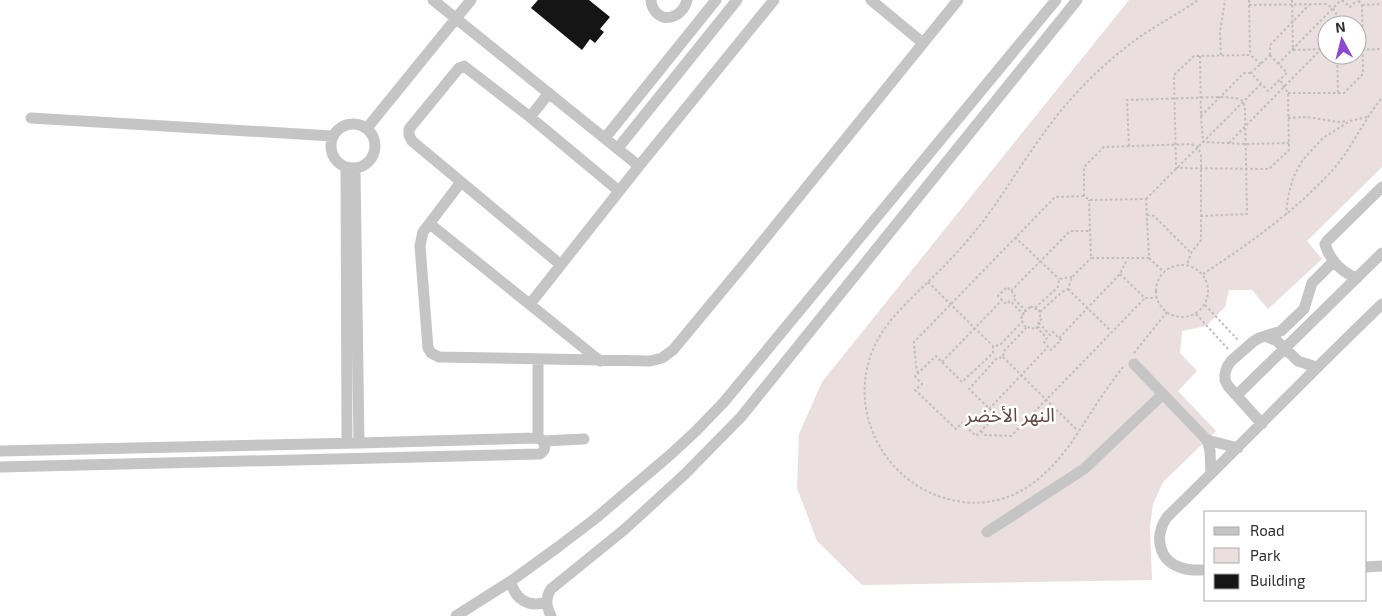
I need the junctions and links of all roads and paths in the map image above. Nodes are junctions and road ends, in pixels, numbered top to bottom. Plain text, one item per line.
1 (433, 0) edge
2 (471, 0) edge
3 (651, 0) edge
4 (716, 0) edge
5 (737, 0) edge
6 (774, 0) edge
7 (871, 0) edge
8 (958, 0) edge
9 (1056, 0) edge
10 (1077, 0) edge
11 (1198, 0) edge
12 (1225, 0) edge
13 (1249, 0) edge
14 (1292, 0) edge
15 (1342, 0) edge
16 (1357, 0) edge
17 (1309, 4) junction
18 (1382, 4) edge
19 (685, 5) edge
20 (1249, 5) junction
21 (1292, 5) junction
22 (1362, 5) junction
23 (1333, 8) junction
24 (1337, 15) edge
25 (1362, 15) edge
26 (456, 18) junction
27 (699, 22) junction
28 (1292, 22) junction
29 (712, 32) junction
30 (923, 43) junction
31 (1317, 49) edge
32 (1292, 50) junction
33 (1367, 50) edge
34 (1382, 50) edge
35 (1317, 53) edge
36 (1200, 55) junction
37 (1221, 55) junction
38 (1250, 55) junction
39 (1270, 55) junction
40 (1261, 64) junction
41 (1278, 64) junction
42 (1338, 65) edge
43 (1363, 65) edge
44 (1251, 73) junction
45 (1280, 80) junction
46 (1261, 84) junction
47 (1284, 87) junction
48 (549, 93) junction
49 (1288, 93) junction
50 (1338, 93) junction
51 (1220, 97) junction
52 (1200, 98) junction
53 (1382, 98) edge
54 (1174, 99) junction
55 (1243, 101) junction
56 (1200, 116) junction
57 (1368, 116) junction
58 (530, 117) junction
59 (31, 118) dead end
60 (1288, 118) junction
61 (1350, 121) junction
62 (1245, 126) junction
63 (367, 128) junction
64 (332, 136) junction
65 (605, 138) junction
66 (1203, 142) junction
67 (1228, 143) junction
68 (1289, 143) junction
69 (1175, 144) junction
70 (1246, 144) junction
71 (1129, 146) junction
72 (1198, 147) junction
73 (618, 148) junction
74 (639, 166) junction
75 (350, 168) junction
76 (1176, 168) junction
77 (1201, 168) junction
78 (1246, 169) junction
79 (461, 182) junction
80 (1382, 187) edge
81 (619, 191) junction
82 (1084, 196) junction
83 (1146, 199) junction
84 (1089, 200) junction
85 (1147, 215) junction
86 (1286, 215) junction
87 (1201, 216) junction
88 (430, 224) junction
89 (1090, 231) junction
90 (1015, 237) junction
91 (1191, 253) junction
92 (1382, 253) edge
93 (1091, 258) junction
94 (1128, 258) junction
95 (1148, 258) junction
96 (1040, 261) junction
97 (1334, 261) junction
98 (1187, 264) junction
99 (561, 265) junction
100 (1164, 272) junction
101 (1120, 274) junction
102 (1203, 274) junction
103 (1072, 277) junction
104 (1357, 278) junction
105 (1059, 279) junction
106 (928, 282) junction
107 (1068, 289) junction
108 (1011, 291) junction
109 (1145, 298) junction
110 (1157, 298) junction
111 (1002, 300) junction
112 (530, 304) junction
113 (951, 304) junction
114 (1382, 304) edge
115 (1205, 305) junction
116 (1088, 308) junction
117 (1034, 309) junction
118 (1026, 311) junction
119 (1040, 312) junction
120 (1167, 312) junction
121 (1196, 314) junction
122 (1024, 315) junction
123 (1023, 321) junction
124 (1038, 322) junction
125 (1028, 326) junction
126 (1036, 327) junction
127 (975, 328) junction
128 (1112, 332) junction
129 (1265, 336) junction
130 (1059, 338) junction
131 (993, 346) junction
132 (1048, 347) junction
133 (1246, 348) junction
134 (1285, 348) junction
135 (1003, 357) junction
136 (1236, 358) junction
137 (538, 359) junction
138 (600, 361) junction
139 (942, 362) junction
140 (1129, 363) junction
141 (1316, 367) junction
142 (918, 372) junction
143 (1021, 375) junction
144 (1162, 394) junction
145 (1237, 395) junction
146 (1046, 399) junction
147 (989, 408) junction
148 (1262, 424) junction
149 (981, 431) junction
150 (1079, 431) junction
151 (584, 439) dead end
152 (541, 440) junction
153 (1207, 440) junction
154 (353, 443) junction
155 (188, 446) junction
156 (1238, 448) junction
157 (0, 451) edge
158 (188, 463) junction
159 (0, 467) edge
160 (1211, 474) junction
161 (987, 532) dead end
162 (1382, 566) edge
163 (1367, 567) edge
164 (1204, 570) edge
165 (511, 581) junction
166 (546, 602) junction
167 (456, 616) edge
168 (551, 616) edge

1 - 26 street
2 - 26 street
3 - 19 street
4 - 27 street
5 - 29 street
6 - 74 street
7 - 30 street
8 - 30 street
9 - 165 street
10 - 166 street
11 - 106 path
12 - 37 path
13 - 20 path
14 - 21 path
15 - 16 path
15 - 23 path
16 - 22 path
17 - 21 path
17 - 23 path
17 - 28 path
18 - 22 path
19 - 27 street
20 - 21 path
20 - 38 path
21 - 28 path
22 - 25 path
23 - 24 path
23 - 32 path
26 - 48 street
26 - 63 street
27 - 29 street
27 - 65 street
28 - 32 path
28 - 39 path
29 - 73 street
30 - 138 street
31 - 32 path
32 - 41 path
33 - 34 path
35 - 47 path
36 - 37 path
36 - 52 path
36 - 54 path
37 - 38 path
38 - 40 path
39 - 40 path
39 - 41 path
40 - 44 path
41 - 45 path
42 - 50 path
43 - 50 path
44 - 46 path
44 - 51 path
45 - 46 path
45 - 47 path
46 - 55 path
47 - 49 path
47 - 62 path
48 - 58 street
48 - 65 street
49 - 50 path
49 - 60 path
51 - 52 path
51 - 55 path
51 - 56 path
52 - 54 path
52 - 56 path
53 - 57 path
54 - 69 path
54 - 71 path
55 - 62 path
55 - 66 path
56 - 66 path
57 - 61 path
57 - 86 path
58 - 79 street
58 - 81 street
59 - 64 street
60 - 61 path
60 - 68 path
61 - 86 path
62 - 67 path
62 - 70 path
63 - 64 street
63 - 75 street
64 - 75 street
65 - 73 street
66 - 67 path
66 - 72 path
67 - 70 path
68 - 70 path
68 - 78 path
69 - 71 path
69 - 72 path
69 - 76 path
70 - 78 path
71 - 82 path
72 - 76 path
72 - 77 path
73 - 74 street
74 - 81 street
75 - 154 street
76 - 77 path
76 - 83 path
77 - 78 path
77 - 87 path
78 - 87 path
79 - 88 street
79 - 99 street
80 - 97 street
81 - 99 street
82 - 84 path
82 - 90 path
83 - 84 path
83 - 85 path
84 - 89 path
85 - 91 path
85 - 95 path
86 - 102 path
87 - 91 path
88 - 112 street
88 - 137 street
89 - 93 path
89 - 96 path
90 - 96 path
90 - 113 path
91 - 98 path
92 - 104 street
93 - 94 path
93 - 103 path
94 - 95 path
94 - 101 path
95 - 100 path
96 - 105 path
96 - 108 path
97 - 104 street
97 - 129 street
98 - 100 path
98 - 102 path
99 - 112 street
100 - 110 path
101 - 109 path
101 - 116 path
102 - 115 path
103 - 105 path
103 - 107 path
104 - 134 street
105 - 117 path
106 - 113 path
106 - 150 path
107 - 116 path
107 - 119 path
108 - 111 path
108 - 118 path
109 - 110 path
109 - 128 path
110 - 120 path
111 - 122 path
111 - 127 path
112 - 138 street
113 - 127 path
113 - 142 path
114 - 141 street
115 - 121 path
115 - 133 path
116 - 128 path
116 - 130 path
117 - 118 path
117 - 119 path
118 - 122 path
119 - 124 path
120 - 121 path
120 - 140 path
121 - 136 path
122 - 123 path
123 - 125 path
123 - 131 path
124 - 126 path
124 - 130 path
125 - 126 path
125 - 135 path
126 - 132 path
127 - 131 path
127 - 139 path
128 - 146 path
129 - 133 street
129 - 134 street
130 - 132 path
131 - 139 path
132 - 143 path
133 - 136 street
134 - 141 street
134 - 145 street
135 - 143 path
135 - 147 path
136 - 145 street
137 - 138 street
137 - 152 street
139 - 142 path
140 - 144 street
140 - 150 path
141 - 148 street
142 - 149 path
143 - 146 path
143 - 147 path
144 - 153 street
144 - 161 street
145 - 148 street
146 - 149 path
146 - 150 path
147 - 149 path
148 - 156 street
151 - 152 street
152 - 154 street
152 - 158 street
153 - 156 street
153 - 160 street
154 - 155 street
155 - 157 street
155 - 158 street
156 - 160 street
158 - 159 street
160 - 164 street
162 - 163 street
165 - 166 street
165 - 167 street
166 - 168 street

